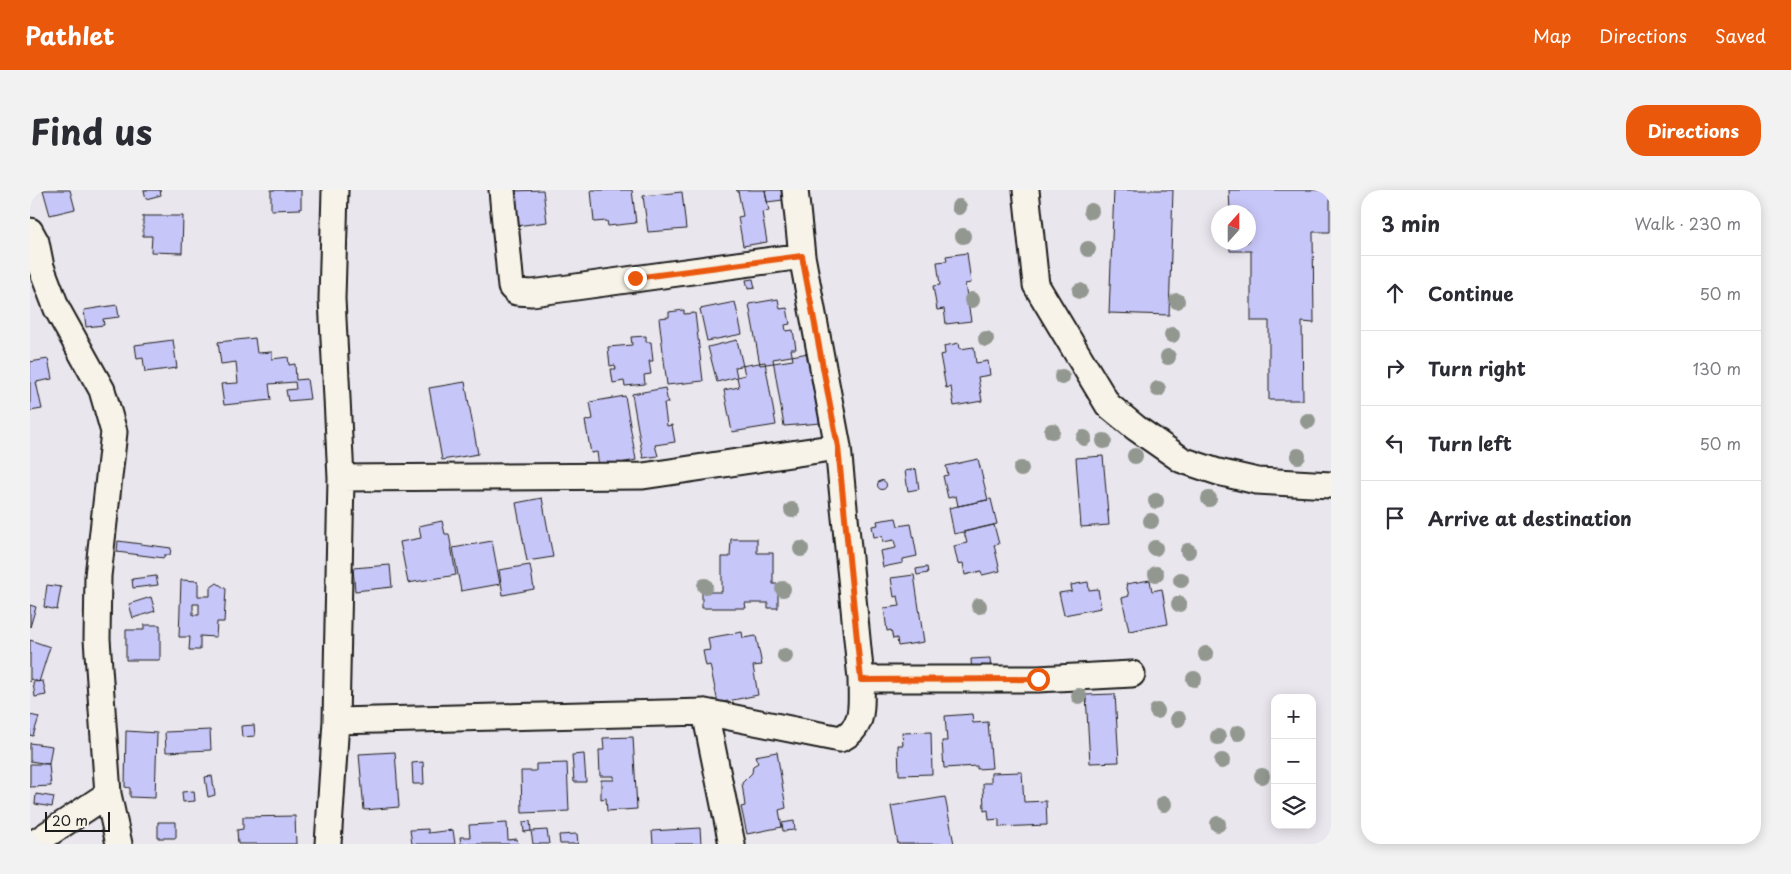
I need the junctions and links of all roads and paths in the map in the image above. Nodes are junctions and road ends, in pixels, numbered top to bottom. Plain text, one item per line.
1 (334, 190) edge
2 (502, 190) edge
3 (795, 190) edge
4 (1026, 190) edge
5 (30, 231) edge
6 (802, 256) junction
7 (838, 447) junction
8 (341, 478) junction
9 (1331, 485) edge
10 (1132, 674) dead end
11 (861, 680) junction
12 (705, 712) junction
13 (336, 721) junction
14 (108, 794) junction
15 (33, 844) edge
16 (119, 844) edge
17 (328, 844) edge
18 (732, 844) edge

1 - 8 street
2 - 6 street
3 - 6 street
4 - 9 street
5 - 14 street
6 - 7 street
7 - 8 street
7 - 11 street
8 - 13 street
10 - 11 street
11 - 12 street
12 - 13 street
12 - 18 street
13 - 17 street
14 - 15 street
14 - 16 street

